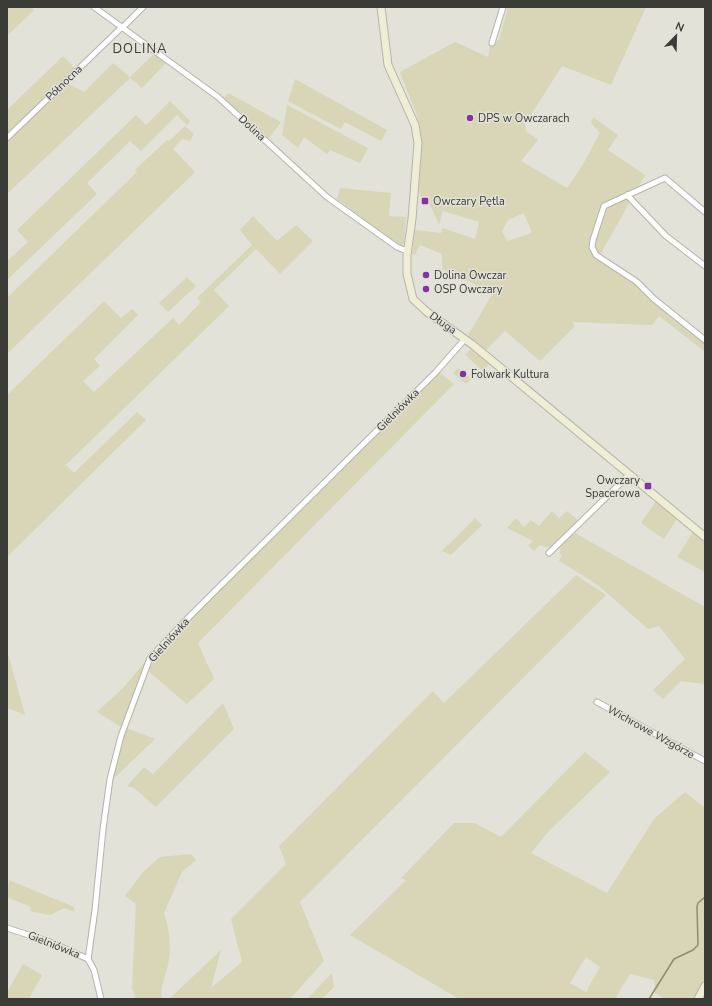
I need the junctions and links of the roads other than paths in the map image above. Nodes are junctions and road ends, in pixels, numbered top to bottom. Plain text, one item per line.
1 (94, 7) edge
2 (143, 7) edge
3 (381, 7) edge
4 (503, 7) edge
5 (122, 28) junction
6 (492, 43) dead end
7 (7, 138) edge
8 (627, 195) junction
9 (705, 212) edge
10 (407, 251) junction
11 (705, 266) edge
12 (465, 339) junction
13 (705, 340) edge
14 (630, 474) junction
15 (705, 537) edge
16 (548, 553) dead end
17 (597, 702) dead end
18 (705, 762) edge
19 (7, 928) edge
20 (88, 959) junction
21 (705, 986) edge
22 (101, 999) edge
23 (698, 999) edge

1 - 5 street, Dolina
2 - 5 street, Północna
3 - 10 street, Długa
4 - 6 street
5 - 7 street, Północna
5 - 10 street, Dolina
8 - 9 street
8 - 11 street
8 - 13 street
10 - 12 street, Długa
12 - 14 street, Długa
12 - 20 street, Gielniówka
14 - 15 street, Długa
14 - 16 street
17 - 18 street, Wichrowe Wzgórze
19 - 20 street, Gielniówka
20 - 22 street
21 - 23 street

